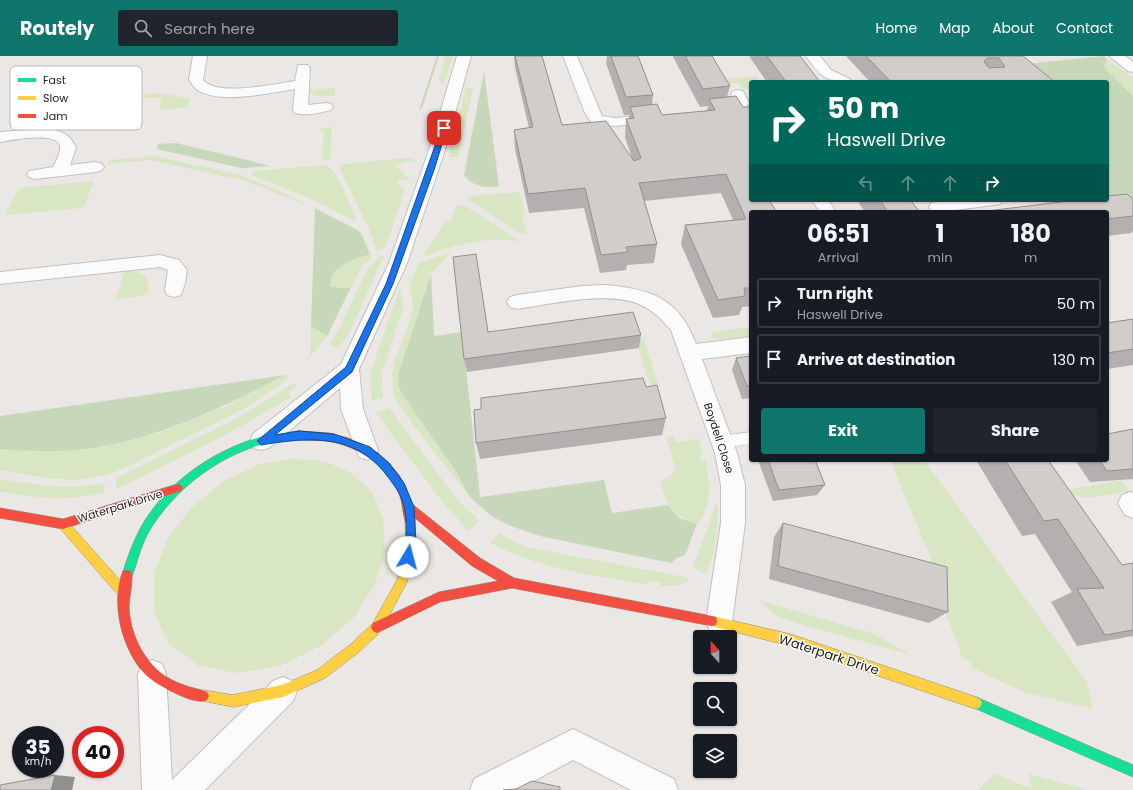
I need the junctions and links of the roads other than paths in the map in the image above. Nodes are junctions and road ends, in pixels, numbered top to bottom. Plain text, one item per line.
1 (200, 56) edge
2 (464, 56) edge
3 (570, 56) edge
4 (813, 56) edge
5 (1116, 56) edge
6 (303, 68) dead end
7 (1133, 68) edge
8 (841, 80) edge
9 (302, 84) junction
10 (738, 94) dead end
11 (326, 107) dead end
12 (700, 114) edge
13 (669, 117) edge
14 (0, 137) edge
15 (96, 167) dead end
16 (60, 171) junction
17 (35, 174) dead end
18 (975, 202) edge
19 (936, 206) edge
20 (0, 278) edge
21 (174, 290) dead end
22 (517, 302) dead end
23 (749, 345) edge
24 (689, 353) junction
25 (349, 369) junction
26 (749, 438) edge
27 (261, 441) junction
28 (721, 442) junction
29 (367, 450) junction
30 (178, 488) junction
31 (409, 507) junction
32 (0, 514) edge
33 (63, 524) junction
34 (512, 583) junction
35 (123, 592) junction
36 (719, 622) junction
37 (377, 627) junction
38 (152, 674) junction
39 (282, 691) junction
40 (1133, 771) edge
41 (158, 790) edge
42 (183, 790) edge
43 (485, 790) edge
44 (663, 790) edge

1 - 9 street
2 - 25 street
3 - 13 street
4 - 8 street
5 - 7 street
6 - 9 street
9 - 11 street
10 - 12 street
14 - 16 street
15 - 16 street
16 - 17 street
18 - 19 street
20 - 21 street
22 - 24 street, Boydell Close
23 - 24 street
24 - 28 street, Boydell Close
25 - 27 street
25 - 29 street
26 - 28 lane
27 - 29 street
27 - 30 street
28 - 36 street, Boydell Close
29 - 31 street
30 - 33 street, Waterpark Drive
30 - 35 street
31 - 34 street, Waterpark Drive
31 - 37 street
32 - 33 street, Waterpark Drive
33 - 35 street, Waterpark Drive
34 - 36 street, Waterpark Drive
34 - 37 street, Waterpark Drive
35 - 38 street
36 - 40 street, Waterpark Drive
37 - 39 street
38 - 39 street
38 - 41 street
39 - 42 street
43 - 44 street

